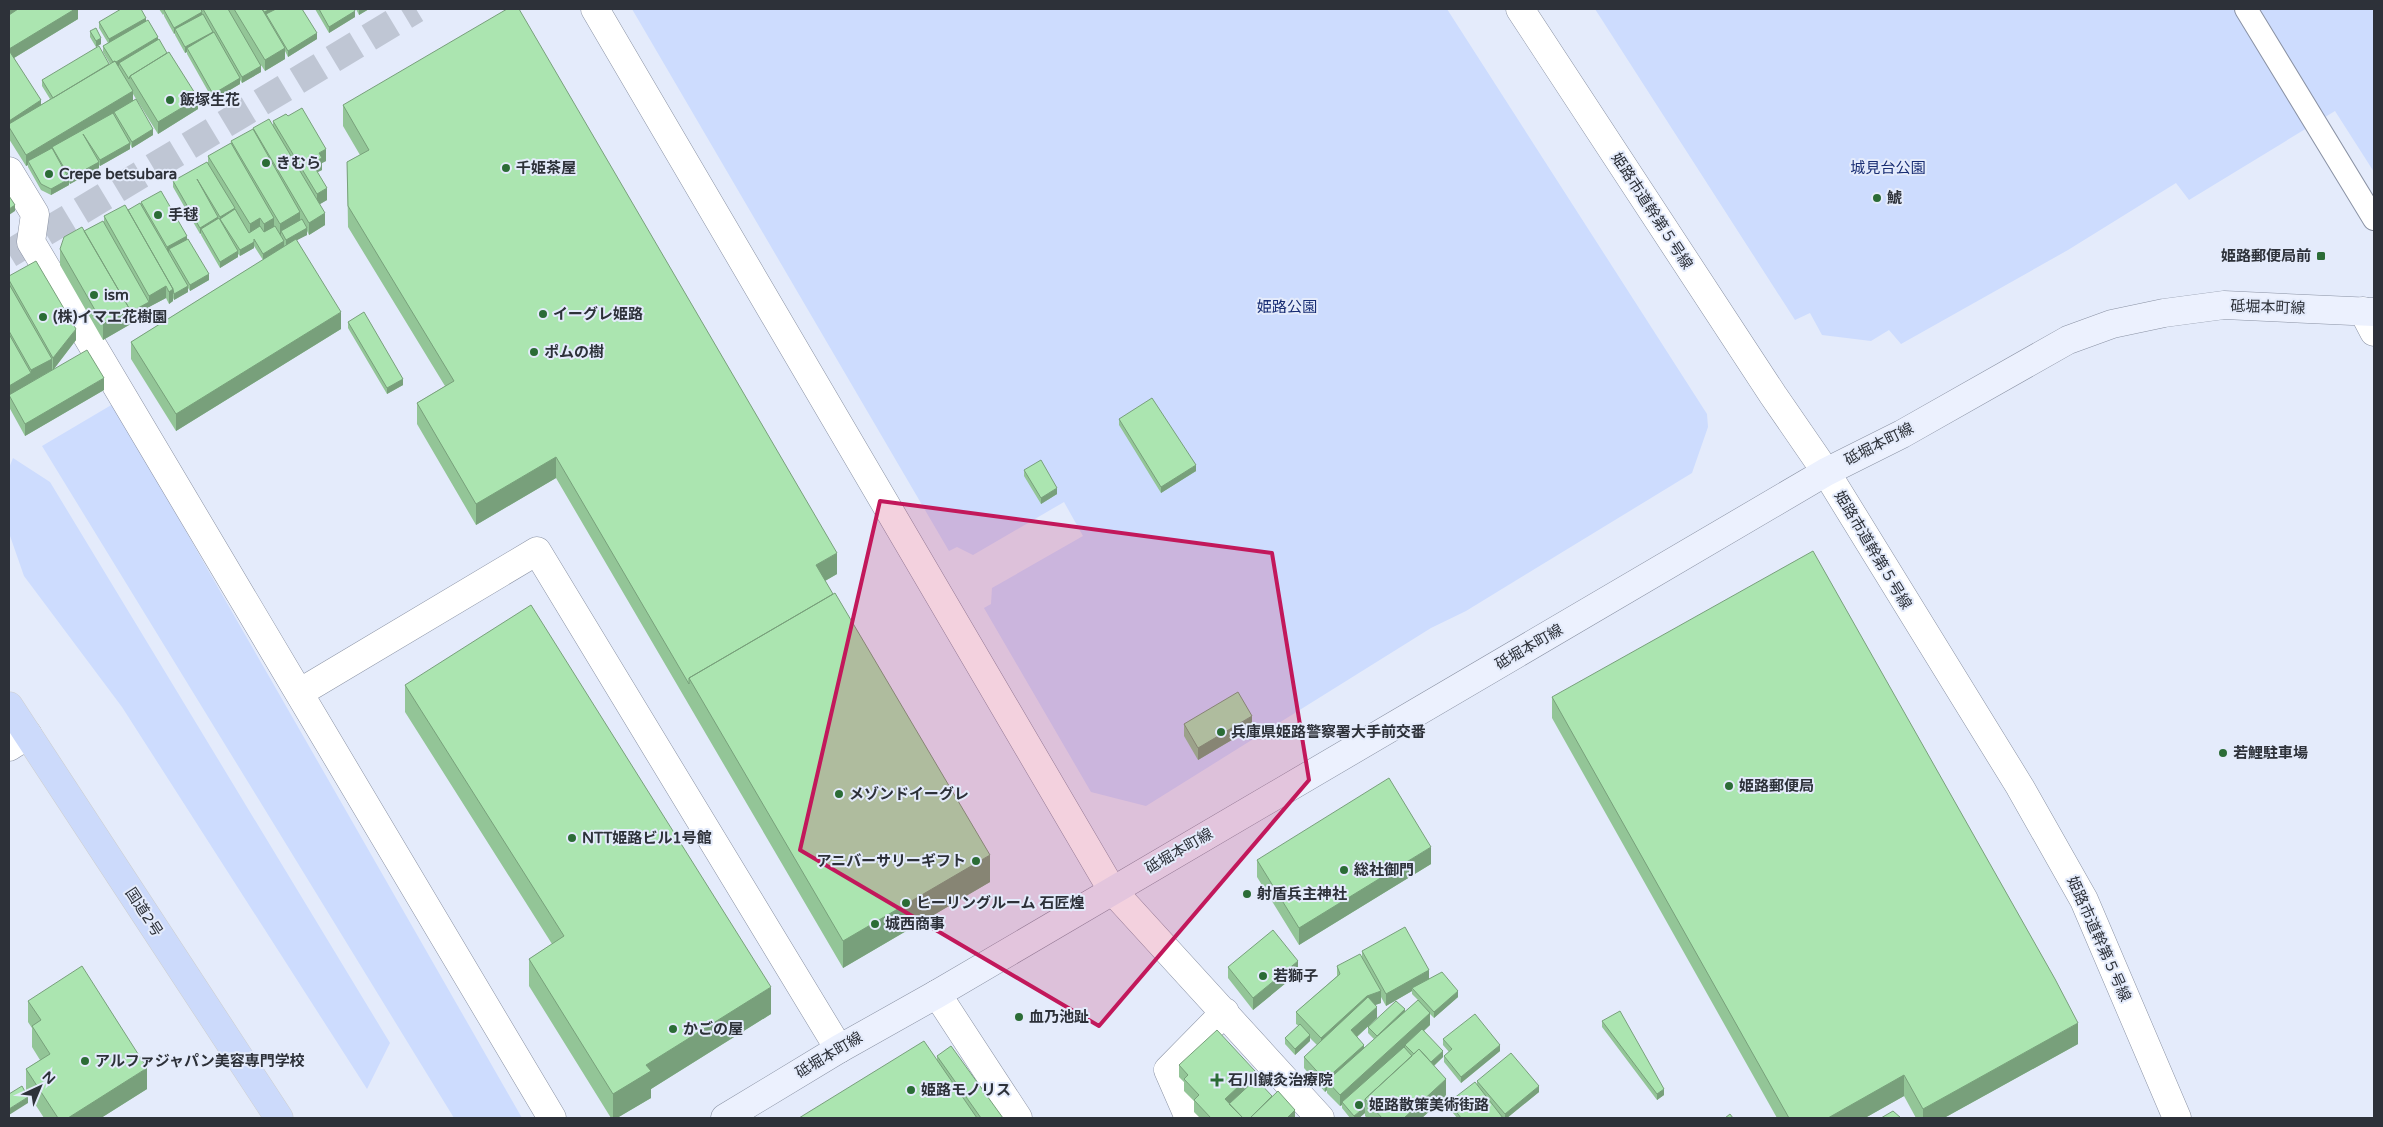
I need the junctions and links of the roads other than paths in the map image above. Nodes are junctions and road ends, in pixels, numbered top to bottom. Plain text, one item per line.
1 (595, 9) edge
2 (1520, 9) edge
3 (2246, 9) edge
4 (9, 171) edge
5 (2374, 219) edge
6 (2370, 318) edge
7 (1826, 472) junction
8 (299, 693) junction
9 (9, 706) edge
10 (18, 741) edge
11 (1112, 890) junction
12 (937, 994) junction
13 (1225, 1012) junction
14 (839, 1049) junction
15 (279, 1118) edge
16 (552, 1118) edge
17 (725, 1118) edge
18 (1018, 1118) edge
19 (1189, 1118) edge
20 (1320, 1118) edge
21 (2177, 1118) edge

1 - 11 street
2 - 7 street, 姫路市道幹第５号線
3 - 5 lane
4 - 8 street
6 - 7 main road, 砥堀本町線
7 - 11 main road, 砥堀本町線
7 - 21 street, 姫路市道幹第５号線
8 - 14 street
8 - 16 street
9 - 10 highway, 国道2号
10 - 15 highway, 国道2号
11 - 12 main road, 砥堀本町線
11 - 13 street
12 - 14 main road, 砥堀本町線
12 - 18 street
13 - 19 street
13 - 20 street
14 - 17 main road, 砥堀本町線

